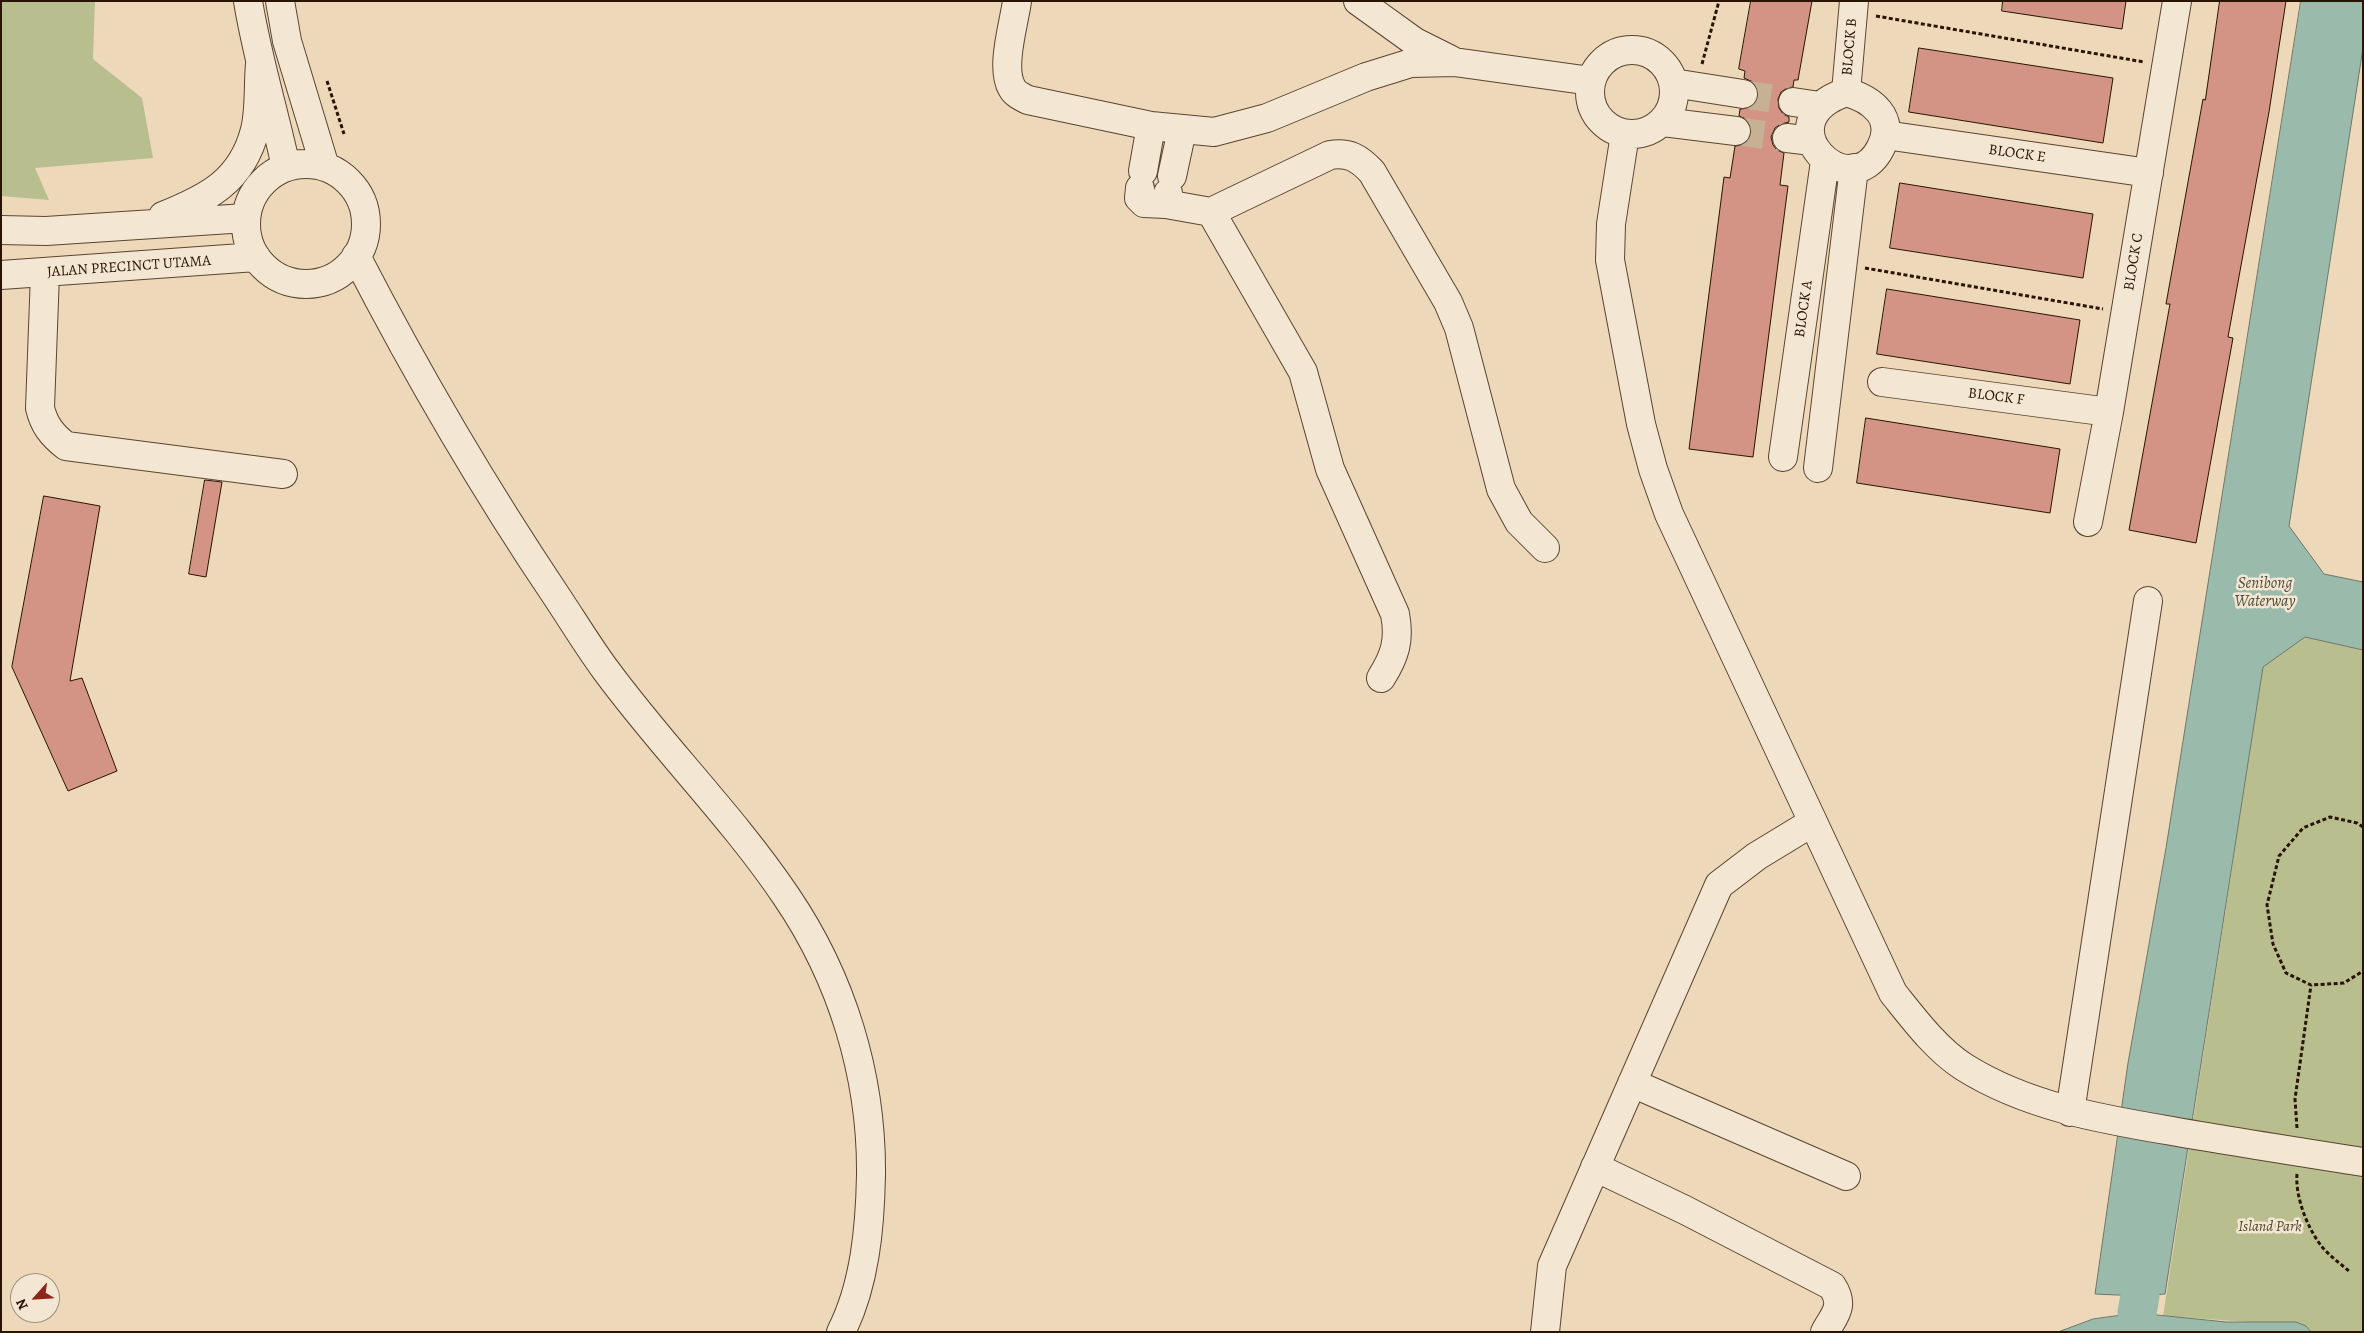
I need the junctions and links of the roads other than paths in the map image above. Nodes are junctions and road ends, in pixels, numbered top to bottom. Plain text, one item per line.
1 (248, 1) edge
2 (280, 1) edge
3 (1018, 1) edge
4 (1358, 1) edge
5 (2177, 1) edge
6 (1854, 7) edge
7 (1454, 62) junction
8 (260, 64) junction
9 (1591, 81) junction
10 (1684, 85) junction
11 (1846, 92) junction
12 (1743, 94) tunnel mouth
13 (1793, 102) tunnel mouth
14 (1820, 106) junction
15 (1663, 122) junction
16 (1151, 126) junction
17 (1182, 130) junction
18 (1736, 131) tunnel mouth
19 (1625, 134) junction
20 (1885, 135) junction
21 (1808, 146) junction
22 (286, 167) junction
23 (325, 167) junction
24 (1854, 168) junction
25 (2149, 173) junction
26 (1169, 191) junction
27 (1211, 212) junction
28 (246, 218) junction
29 (139, 225) junction
30 (1, 230) edge
31 (356, 256) junction
32 (256, 257) junction
33 (45, 274) junction
34 (1, 275) edge
35 (1882, 382) dead end
36 (2110, 412) junction
37 (1783, 457) dead end
38 (1818, 468) dead end
39 (283, 474) dead end
40 (2088, 522) dead end
41 (1545, 548) dead end
42 (2148, 601) dead end
43 (1381, 678) dead end
44 (1813, 822) junction
45 (1632, 1083) junction
46 (2070, 1112) junction
47 (2363, 1162) edge
48 (1595, 1167) junction
49 (1846, 1176) dead end
50 (841, 1332) edge
51 (1545, 1332) edge
52 (1825, 1332) edge

1 - 8 street
2 - 23 street
3 - 16 street
4 - 7 street
5 - 25 street, BLOCK C
6 - 11 street, BLOCK B
7 - 9 street
7 - 17 street
8 - 22 street
8 - 29 street
9 - 10 street
9 - 19 street
10 - 12 street
10 - 15 street
11 - 14 street
11 - 20 street
13 - 14 street
14 - 21 street
15 - 18 street
15 - 19 street
16 - 17 street
16 - 26 street
17 - 26 street
19 - 44 street
20 - 24 street
20 - 25 street, BLOCK E
21 - 24 street
21 - 37 street, BLOCK A
22 - 23 street
22 - 28 street
23 - 31 street
24 - 38 street
25 - 36 street, BLOCK C
26 - 27 street
27 - 41 street
27 - 43 street
28 - 29 street
28 - 32 street
29 - 30 street
31 - 32 street
31 - 50 street
32 - 33 street, JALAN PRECINCT UTAMA
33 - 34 street, JALAN PRECINCT UTAMA
33 - 39 street
35 - 36 street, BLOCK F
36 - 40 street, BLOCK C
42 - 46 street
44 - 45 street
44 - 46 street
45 - 48 street
45 - 49 street
46 - 47 street
48 - 51 street
48 - 52 street

